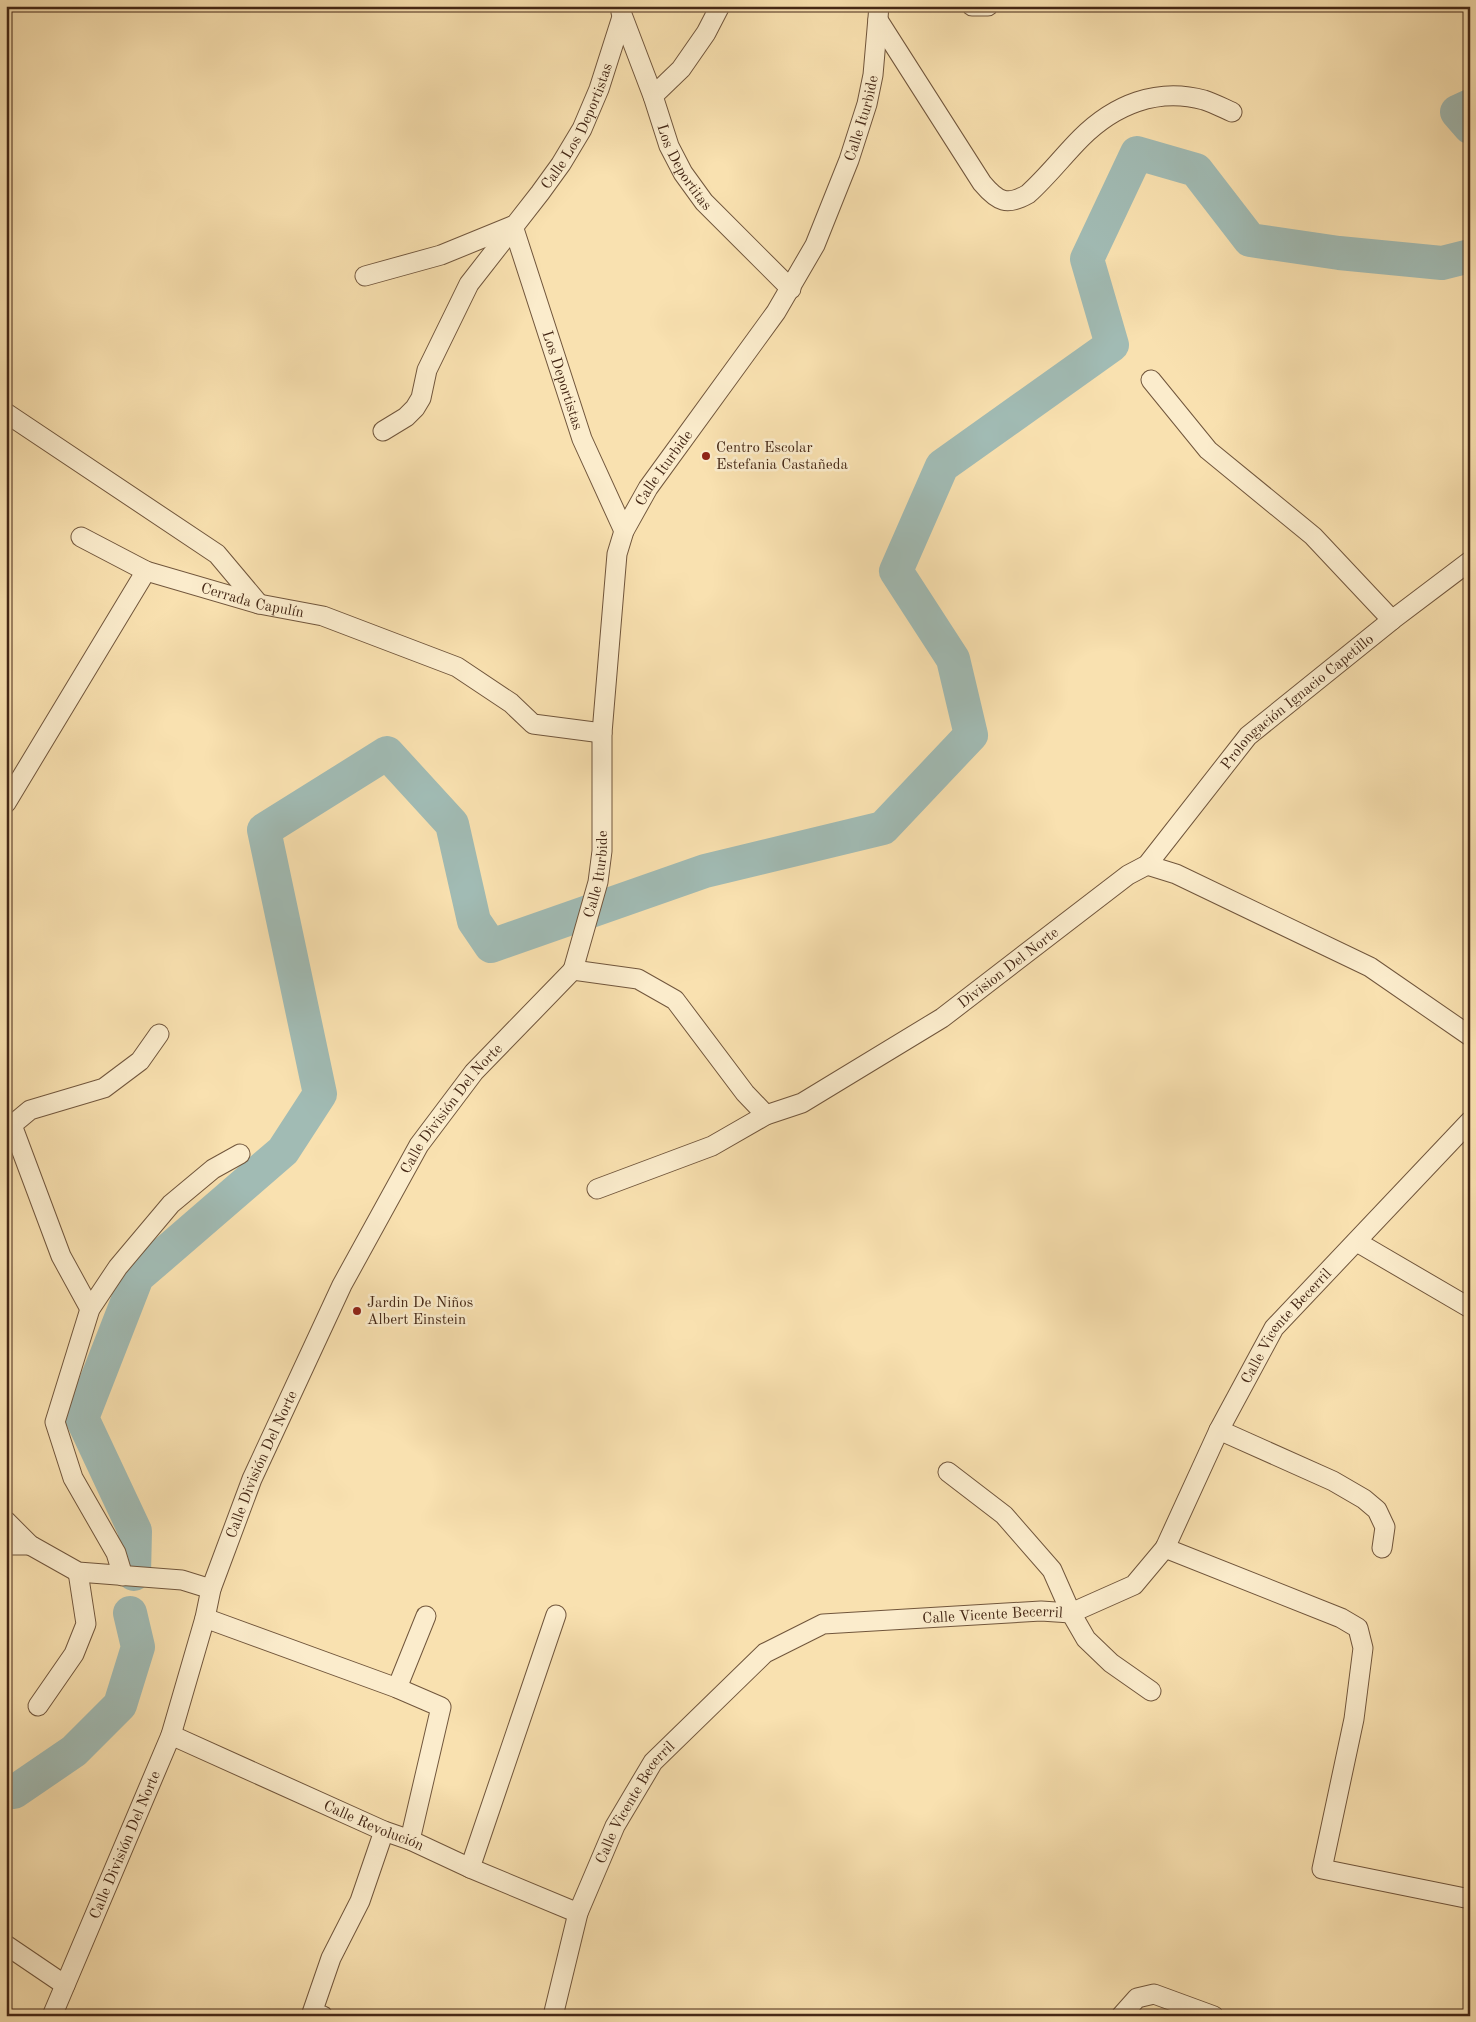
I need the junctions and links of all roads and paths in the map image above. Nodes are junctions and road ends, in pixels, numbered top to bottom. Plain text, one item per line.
1 (720, 6) edge
2 (972, 6) edge
3 (988, 6) edge
4 (621, 12) edge
5 (878, 13) edge
6 (653, 96) junction
7 (1232, 112) dead end
8 (513, 226) junction
9 (365, 276) dead end
10 (790, 289) junction
11 (1151, 380) dead end
12 (6, 413) edge
13 (383, 431) dead end
14 (624, 531) junction
15 (81, 537) dead end
16 (1470, 561) edge
17 (146, 571) junction
18 (260, 604) junction
19 (1392, 620) junction
20 (602, 733) junction
21 (6, 803) edge
22 (1147, 864) junction
23 (575, 963) junction
24 (159, 1034) dead end
25 (1470, 1036) edge
26 (766, 1115) junction
27 (1470, 1122) edge
28 (240, 1154) dead end
29 (596, 1189) dead end
30 (1357, 1242) junction
31 (1470, 1308) edge
32 (90, 1309) junction
33 (1219, 1430) junction
34 (948, 1472) dead end
35 (6, 1521) edge
36 (6, 1545) edge
37 (30, 1545) junction
38 (1165, 1548) junction
39 (1382, 1548) dead end
40 (78, 1572) junction
41 (123, 1576) junction
42 (211, 1589) junction
43 (1071, 1612) junction
44 (556, 1615) dead end
45 (426, 1616) dead end
46 (205, 1618) junction
47 (397, 1688) junction
48 (1151, 1691) dead end
49 (38, 1706) dead end
50 (170, 1735) junction
51 (384, 1831) junction
52 (410, 1840) junction
53 (470, 1868) junction
54 (1470, 1899) edge
55 (578, 1913) junction
56 (6, 1945) edge
57 (65, 1985) junction
58 (52, 2016) edge
59 (323, 2016) edge
60 (553, 2016) edge
61 (1120, 2016) edge
62 (1214, 2016) edge

1 - 6 street
2 - 3 street
4 - 6 street, Los Deportitas
4 - 8 street, Calle Los Deportistas
5 - 7 street
5 - 10 street, Calle Iturbide
6 - 10 street, Los Deportitas
8 - 9 street
8 - 13 street, Calle Los Deportistas
8 - 14 street, Los Deportistas
10 - 14 street, Calle Iturbide
11 - 19 street
12 - 18 street
14 - 20 street, Calle Iturbide
15 - 17 street, Cerrada Capulín
16 - 19 street, Prolongación Ignacio Capetillo
17 - 18 street, Cerrada Capulín
17 - 21 street
18 - 20 street, Cerrada Capulín
19 - 22 street, Prolongación Ignacio Capetillo
20 - 23 street, Calle Iturbide
22 - 25 street
22 - 26 street, Division Del Norte
23 - 26 street
23 - 42 street, Calle División Del Norte
24 - 32 street
26 - 29 street, Division Del Norte
27 - 30 street, Calle Vicente Becerril
28 - 32 street
30 - 31 street
30 - 33 street, Calle Vicente Becerril
32 - 41 street
33 - 38 street, Calle Vicente Becerril
33 - 39 street
34 - 43 street
35 - 37 street
36 - 37 street
37 - 40 street
38 - 43 street, Calle Vicente Becerril
38 - 54 street
40 - 41 street
40 - 49 street
41 - 42 street
42 - 46 street, Calle División Del Norte
43 - 48 street
43 - 55 street, Calle Vicente Becerril
44 - 53 street
45 - 47 street
46 - 47 street
46 - 50 street, Calle División Del Norte
47 - 52 street
50 - 51 street, Calle Revolución
50 - 57 street, Calle División Del Norte
51 - 52 street, Calle Revolución
51 - 59 street
52 - 53 street, Calle Revolución
53 - 55 street, Calle Revolución
55 - 60 street, Calle Vicente Becerril
56 - 57 street
57 - 58 street, Calle División Del Norte
61 - 62 street

